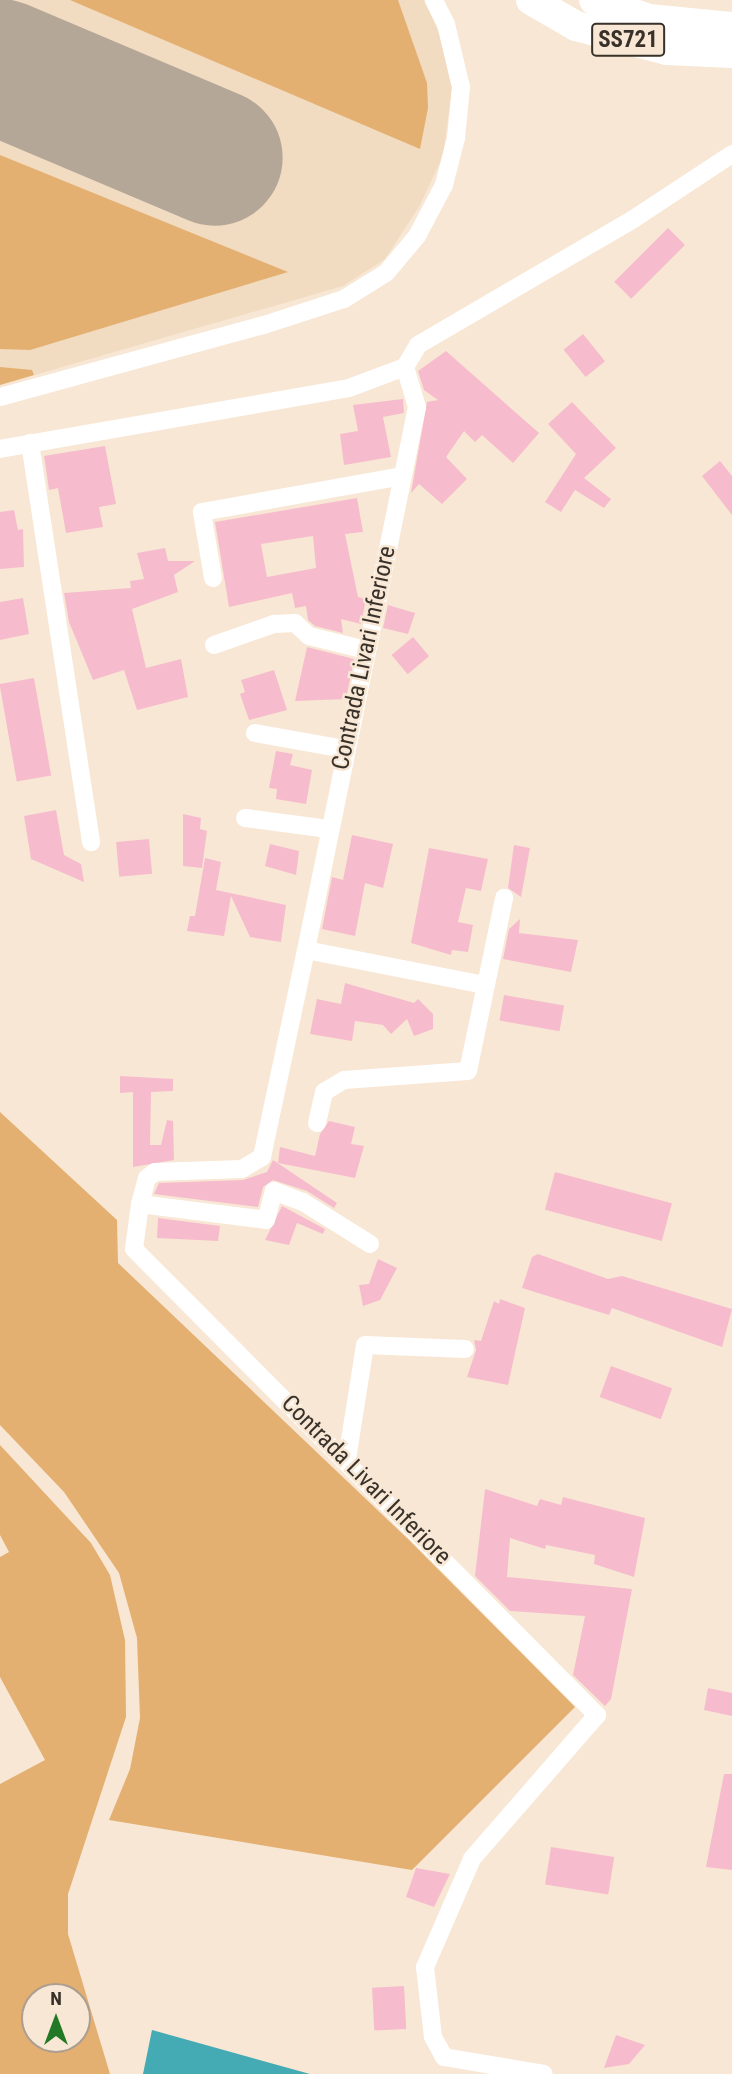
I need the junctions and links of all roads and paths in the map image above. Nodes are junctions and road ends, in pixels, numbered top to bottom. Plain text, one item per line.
1 (434, 0) edge
2 (531, 0) edge
3 (594, 0) edge
4 (732, 27) edge
5 (732, 53) edge
6 (732, 154) edge
7 (405, 367) junction
8 (0, 397) edge
9 (30, 443) junction
10 (0, 449) edge
11 (402, 476) junction
12 (213, 578) dead end
13 (214, 645) dead end
14 (366, 650) junction
15 (255, 733) dead end
16 (344, 749) junction
17 (245, 818) dead end
18 (328, 829) junction
19 (91, 842) dead end
20 (504, 898) dead end
21 (306, 950) junction
22 (485, 985) junction
23 (317, 1123) dead end
24 (140, 1204) junction
25 (370, 1244) dead end
26 (465, 1349) dead end
27 (347, 1460) junction
28 (544, 2074) edge

1 - 8 street
2 - 5 highway, SS721
3 - 4 highway, SS721
6 - 7 street
7 - 9 street
7 - 11 street, Contrada Livari Inferiore
9 - 10 street
9 - 19 street
11 - 12 street
11 - 14 street, Contrada Livari Inferiore
13 - 14 street
14 - 16 street, Contrada Livari Inferiore
15 - 16 street
16 - 18 street, Contrada Livari Inferiore
17 - 18 street
18 - 21 street, Contrada Livari Inferiore
20 - 22 street
21 - 22 street
21 - 24 street, Contrada Livari Inferiore
22 - 23 street
24 - 25 street
24 - 27 street, Contrada Livari Inferiore
26 - 27 street
27 - 28 street, Contrada Livari Inferiore

